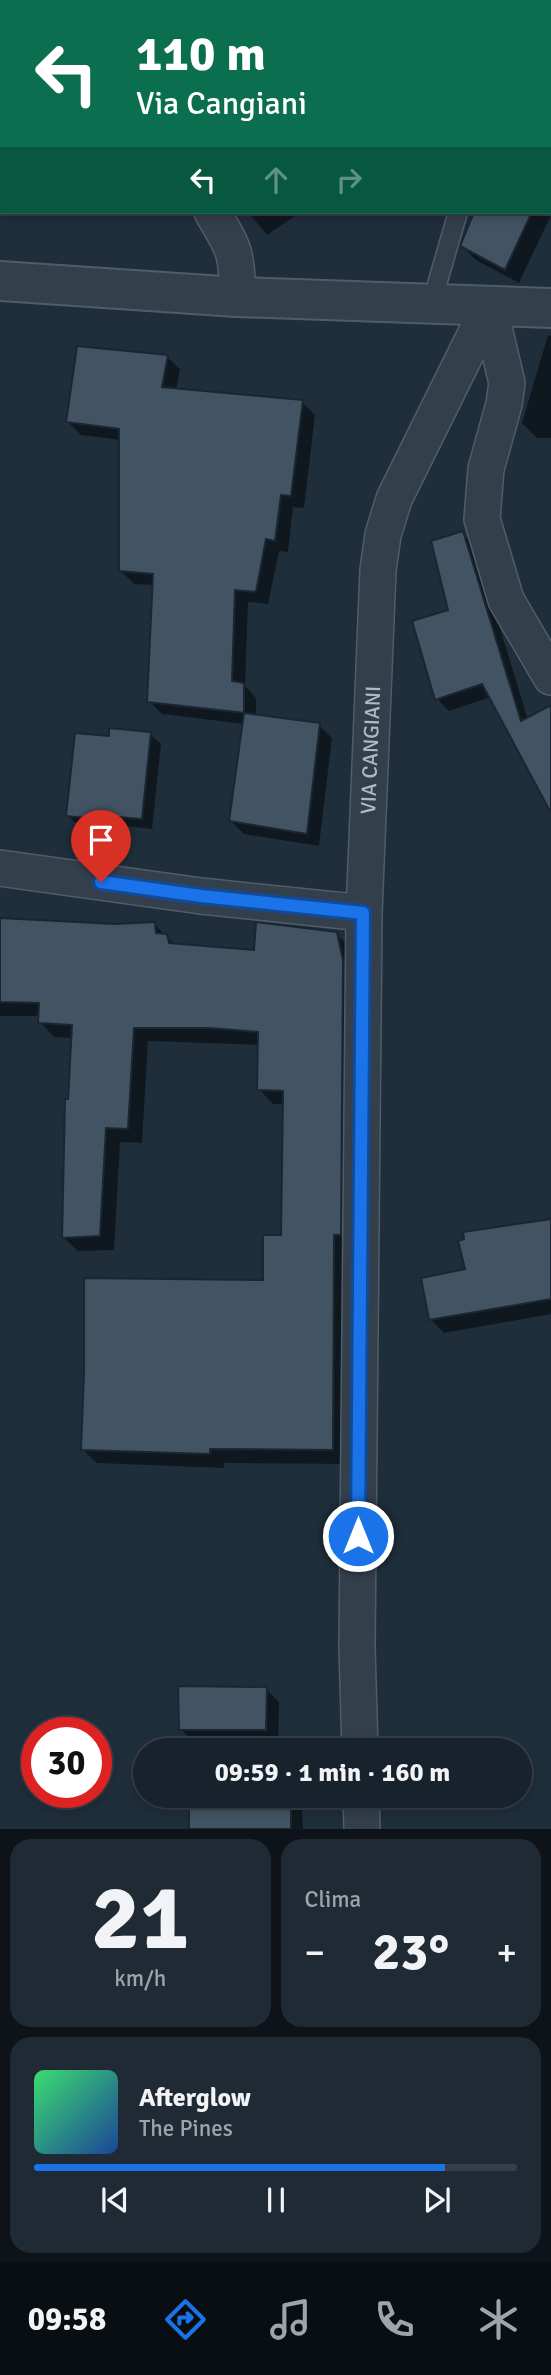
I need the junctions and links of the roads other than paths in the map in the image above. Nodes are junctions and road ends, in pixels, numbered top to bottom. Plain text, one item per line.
1 (213, 214) edge
2 (457, 214) edge
3 (0, 281) edge
4 (237, 297) junction
5 (431, 305) junction
6 (489, 307) junction
7 (551, 308) edge
8 (551, 677) edge
9 (0, 868) edge
10 (363, 913) junction
11 (360, 1738) edge
12 (361, 1808) edge
13 (362, 1829) edge

1 - 4 street
2 - 5 lane
3 - 4 street
4 - 5 street
5 - 6 street
6 - 7 street
6 - 8 street
6 - 10 street, VIA CANGIANI
9 - 10 street
10 - 11 street, VIA CANGIANI
12 - 13 street

